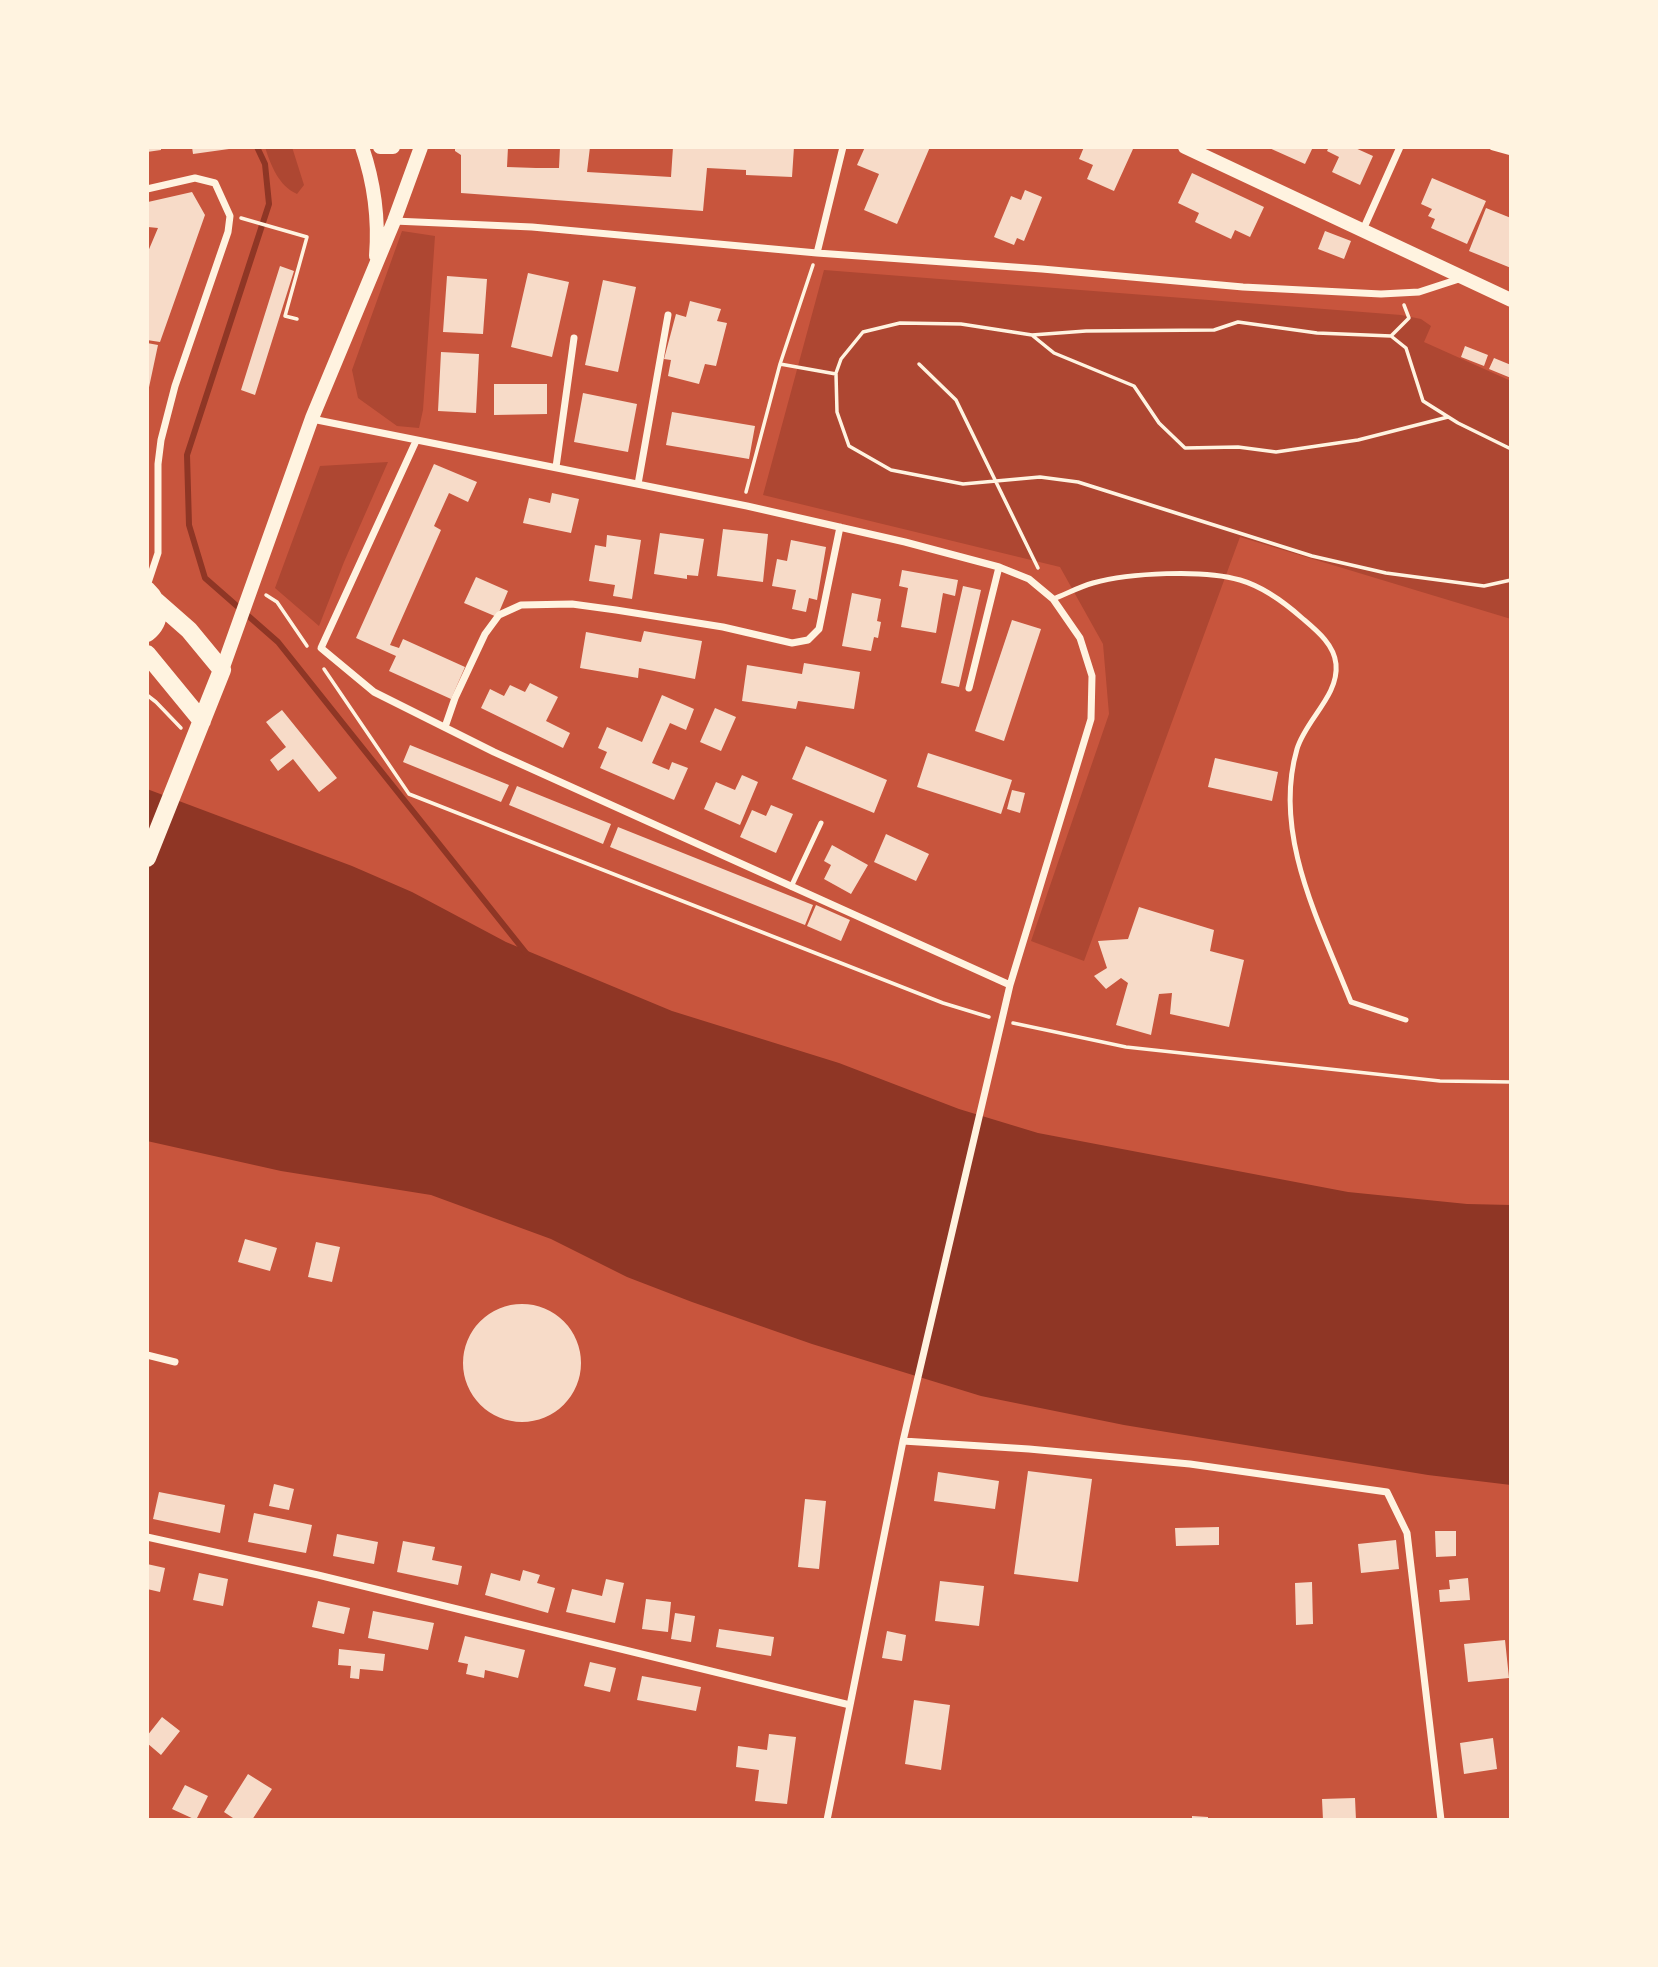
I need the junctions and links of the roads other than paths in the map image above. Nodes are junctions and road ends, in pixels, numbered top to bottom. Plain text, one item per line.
1 (362, 147) edge
2 (380, 147) edge
3 (393, 147) edge
4 (421, 147) edge
5 (843, 147) edge
6 (1185, 147) edge
7 (1400, 147) edge
8 (1493, 147) edge
9 (1511, 152) edge
10 (147, 188) edge
11 (394, 221) junction
12 (1362, 232) junction
13 (817, 253) junction
14 (375, 270) junction
15 (1463, 278) junction
16 (1511, 300) edge
17 (668, 315) dead end
18 (573, 338) dead end
19 (312, 418) junction
20 (416, 441) junction
21 (556, 467) junction
22 (638, 484) junction
23 (840, 527) junction
24 (999, 567) junction
25 (150, 592) edge
26 (1054, 599) junction
27 (147, 633) edge
28 (147, 653) edge
29 (222, 670) junction
30 (969, 688) dead end
31 (202, 720) junction
32 (445, 727) junction
33 (821, 823) dead end
34 (147, 858) edge
35 (791, 887) junction
36 (1010, 985) junction
37 (1406, 1020) dead end
38 (147, 1355) edge
39 (175, 1362) dead end
40 (903, 1441) junction
41 (147, 1537) edge
42 (850, 1705) junction
43 (827, 1820) edge
44 (1440, 1820) edge

1 - 14 main road
2 - 3 main road
4 - 11 main road
5 - 13 street
6 - 12 main road
7 - 12 street
8 - 9 street
10 - 25 street
11 - 13 street
11 - 14 main road
12 - 15 main road
13 - 15 street
14 - 19 main road
15 - 16 main road
17 - 22 street
18 - 21 street
19 - 20 street
19 - 29 main road
20 - 21 street
20 - 32 street
21 - 22 street
22 - 23 street
23 - 24 street
23 - 32 street
24 - 26 street
24 - 30 street
25 - 27 highway
25 - 29 highway
26 - 36 street
26 - 37 lane
28 - 31 highway
29 - 31 highway
31 - 34 highway
32 - 35 street
33 - 35 lane
35 - 36 street
36 - 40 street
38 - 39 street
40 - 42 street
40 - 44 street
41 - 42 street
42 - 43 street

